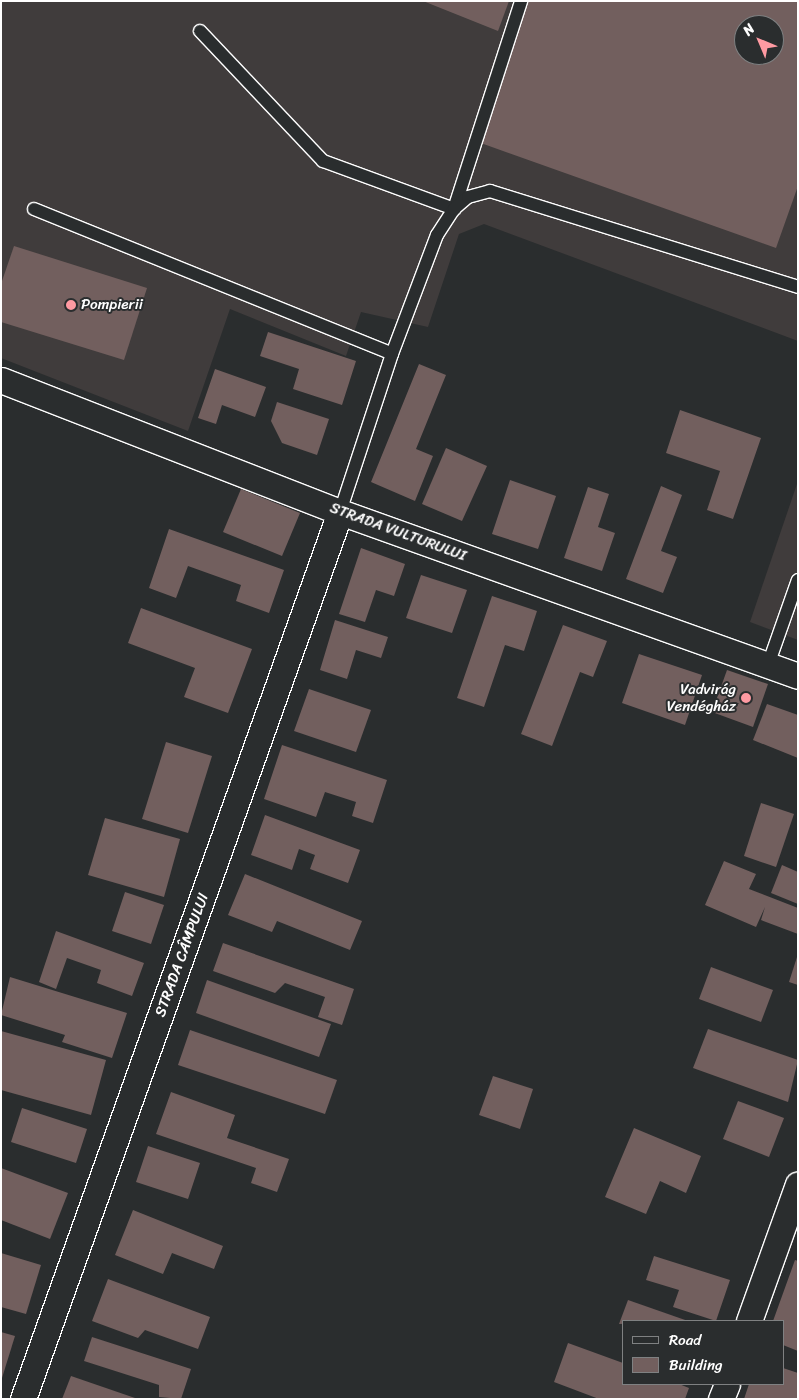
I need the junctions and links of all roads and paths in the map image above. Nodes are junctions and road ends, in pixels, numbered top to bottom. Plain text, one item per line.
1 (521, 1) edge
2 (200, 31) dead end
3 (34, 209) dead end
4 (454, 209) junction
5 (798, 287) edge
6 (392, 354) junction
7 (1, 380) edge
8 (340, 512) junction
9 (798, 580) edge
10 (768, 665) junction
11 (798, 676) edge
12 (798, 1184) edge
13 (749, 1320) edge
14 (727, 1385) edge
15 (24, 1399) edge
16 (722, 1399) edge

1 - 4 lane
2 - 4 lane
3 - 6 lane
4 - 5 lane
4 - 6 lane
6 - 8 lane
7 - 8 street, STRADA VULTURULUI
8 - 10 street, STRADA VULTURULUI
8 - 15 street, STRADA CÂMPULUI
9 - 10 lane
10 - 11 street, STRADA VULTURULUI
12 - 13 street
14 - 16 street

